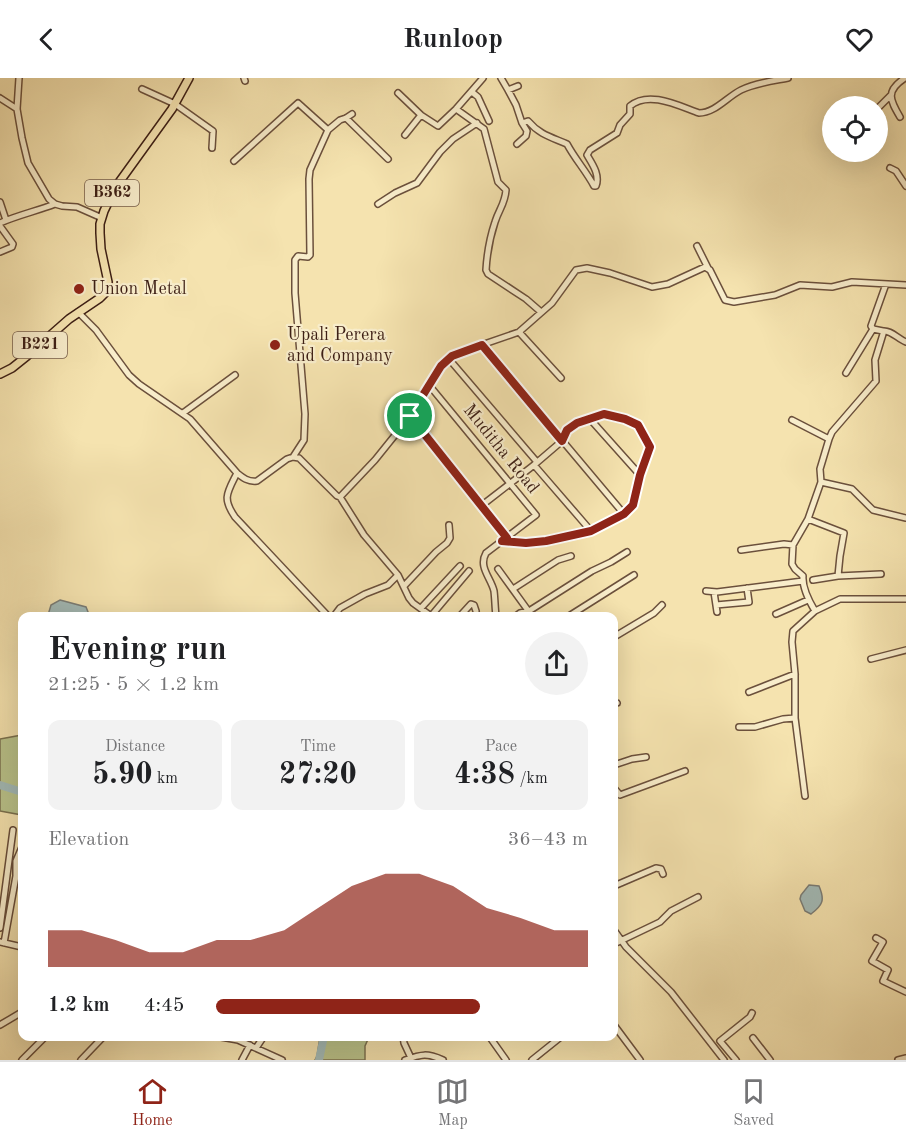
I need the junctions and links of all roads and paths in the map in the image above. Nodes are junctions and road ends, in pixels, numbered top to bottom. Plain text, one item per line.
1 (19, 78) edge
2 (189, 78) edge
3 (483, 78) edge
4 (501, 78) edge
5 (788, 78) edge
6 (905, 78) edge
7 (518, 86) dead end
8 (142, 89) dead end
9 (508, 90) junction
10 (472, 92) junction
11 (398, 93) dead end
12 (891, 95) junction
13 (0, 98) edge
14 (888, 98) edge
15 (175, 104) junction
16 (17, 109) junction
17 (456, 109) junction
18 (421, 115) junction
19 (900, 117) dead end
20 (489, 121) dead end
21 (477, 123) junction
22 (522, 123) junction
23 (328, 130) junction
24 (405, 135) dead end
25 (517, 144) dead end
26 (212, 148) dead end
27 (388, 159) dead end
28 (234, 161) dead end
29 (890, 168) dead end
30 (906, 186) edge
31 (0, 202) edge
32 (55, 204) junction
33 (378, 204) dead end
34 (102, 218) junction
35 (2, 223) edge
36 (697, 246) dead end
37 (0, 252) edge
38 (708, 268) junction
39 (886, 284) junction
40 (906, 285) edge
41 (78, 312) junction
42 (541, 312) junction
43 (873, 329) junction
44 (883, 331) junction
45 (519, 332) junction
46 (906, 342) edge
47 (482, 345) junction
48 (448, 359) junction
49 (846, 373) dead end
50 (0, 374) edge
51 (235, 375) dead end
52 (561, 378) dead end
53 (429, 385) junction
54 (183, 413) junction
55 (410, 416) junction
56 (590, 419) junction
57 (792, 420) dead end
58 (829, 439) junction
59 (562, 441) junction
60 (293, 457) junction
61 (535, 464) junction
62 (237, 473) junction
63 (640, 475) junction
64 (821, 482) junction
65 (510, 485) junction
66 (340, 497) junction
67 (481, 506) junction
68 (624, 514) junction
69 (906, 518) edge
70 (808, 519) junction
71 (448, 525) dead end
72 (591, 531) junction
73 (504, 539) junction
74 (794, 545) junction
75 (741, 550) dead end
76 (627, 552) dead end
77 (571, 556) dead end
78 (460, 566) dead end
79 (498, 569) dead end
80 (469, 571) dead end
81 (881, 574) dead end
82 (398, 575) junction
83 (634, 575) dead end
84 (838, 576) junction
85 (813, 580) dead end
86 (802, 581) junction
87 (404, 586) junction
88 (747, 588) junction
89 (513, 589) junction
90 (706, 591) dead end
91 (714, 592) junction
92 (906, 599) edge
93 (808, 600) junction
94 (662, 605) dead end
95 (716, 605) junction
96 (422, 608) junction
97 (476, 611) dead end
98 (814, 611) junction
99 (324, 612) edge
100 (337, 612) edge
101 (426, 612) edge
102 (434, 612) edge
103 (464, 612) edge
104 (496, 612) edge
105 (530, 612) edge
106 (534, 612) edge
107 (575, 612) edge
108 (717, 612) dead end
109 (776, 614) dead end
110 (618, 635) edge
111 (906, 650) edge
112 (871, 659) dead end
113 (795, 674) junction
114 (749, 692) dead end
115 (795, 718) junction
116 (739, 726) dead end
117 (646, 757) dead end
118 (618, 764) edge
119 (685, 771) dead end
120 (618, 793) edge
121 (805, 796) dead end
122 (13, 831) dead end
123 (18, 856) edge
124 (663, 874) dead end
125 (618, 884) edge
126 (698, 897) dead end
127 (0, 928) edge
128 (618, 936) edge
129 (876, 938) dead end
130 (621, 940) junction
131 (2, 942) edge
132 (618, 942) edge
133 (18, 946) edge
134 (906, 992) edge
135 (752, 1013) dead end
136 (18, 1014) edge
137 (0, 1025) edge
138 (618, 1030) edge
139 (753, 1038) dead end
140 (41, 1041) edge
141 (99, 1041) edge
142 (240, 1041) edge
143 (258, 1041) edge
144 (404, 1041) edge
145 (493, 1041) edge
146 (554, 1042) edge
147 (253, 1046) junction
148 (434, 1058) edge
149 (906, 1058) edge
150 (408, 1059) edge
151 (22, 1060) edge
152 (81, 1060) edge
153 (242, 1060) edge
154 (282, 1060) edge
155 (443, 1060) edge
156 (506, 1060) edge
157 (532, 1060) edge
158 (640, 1060) edge
159 (724, 1060) edge
160 (736, 1060) edge
161 (770, 1060) edge
162 (898, 1060) edge

1 - 16 street
2 - 15 main road, B362
3 - 10 street
4 - 9 street
5 - 22 street
6 - 12 street
7 - 9 street
8 - 15 street
9 - 22 street
10 - 17 street
10 - 20 street
11 - 18 street
12 - 14 street
12 - 19 street
13 - 16 street
15 - 26 street
15 - 34 main road, B362
16 - 32 street
17 - 18 street
17 - 21 street
18 - 24 street
21 - 33 street
21 - 42 street
22 - 25 street
23 - 27 street
23 - 28 street
23 - 60 street
29 - 30 street
31 - 35 street
32 - 34 street
32 - 35 street
34 - 41 main road, B362
35 - 37 street
36 - 38 street
38 - 39 street
38 - 42 street
39 - 40 street
39 - 43 street
41 - 50 main road, B221
41 - 54 street
42 - 45 street
43 - 44 street
43 - 49 street
44 - 46 street
44 - 58 street
45 - 47 street
45 - 52 street
47 - 48 street
47 - 59 street
48 - 53 street
48 - 61 street
51 - 54 street
53 - 55 street
53 - 65 street, Muditha Road
54 - 62 street
55 - 66 street
55 - 67 street
56 - 59 street
56 - 63 street
56 - 63 street
57 - 58 street
58 - 64 street
59 - 61 street
59 - 68 street
60 - 62 street
60 - 66 street
61 - 65 street
61 - 72 street
62 - 99 street
63 - 68 street
64 - 69 street
64 - 70 street
65 - 67 street
65 - 73 street, Muditha Road
66 - 82 street
67 - 73 street
68 - 72 street
70 - 74 street
70 - 84 street
71 - 87 street
72 - 73 street
73 - 104 street, Muditha Road
74 - 75 street
74 - 86 street
76 - 106 street
77 - 89 street
78 - 96 street
79 - 89 street
80 - 102 street
81 - 84 street
82 - 87 street
82 - 100 street
83 - 107 street
84 - 85 street
86 - 88 street
86 - 93 street
87 - 96 street
88 - 91 street
88 - 95 street
89 - 105 street
90 - 91 street
91 - 95 street
92 - 98 street
93 - 98 street
93 - 109 street
94 - 110 street
95 - 108 street
96 - 101 street
97 - 103 street
98 - 113 street
111 - 112 street
113 - 114 street
113 - 115 street
115 - 116 street
115 - 121 street
117 - 118 street
119 - 120 street
122 - 127 street
123 - 131 street
124 - 125 street
126 - 130 street
128 - 130 street
129 - 134 street
130 - 132 street
130 - 159 street
131 - 133 street
135 - 160 street
136 - 137 street
138 - 158 street
139 - 161 street
140 - 151 street
141 - 152 street
142 - 147 street
143 - 147 street
144 - 150 street
145 - 156 street
146 - 157 street
147 - 153 street
147 - 154 street
148 - 150 street
148 - 155 street
149 - 162 street

